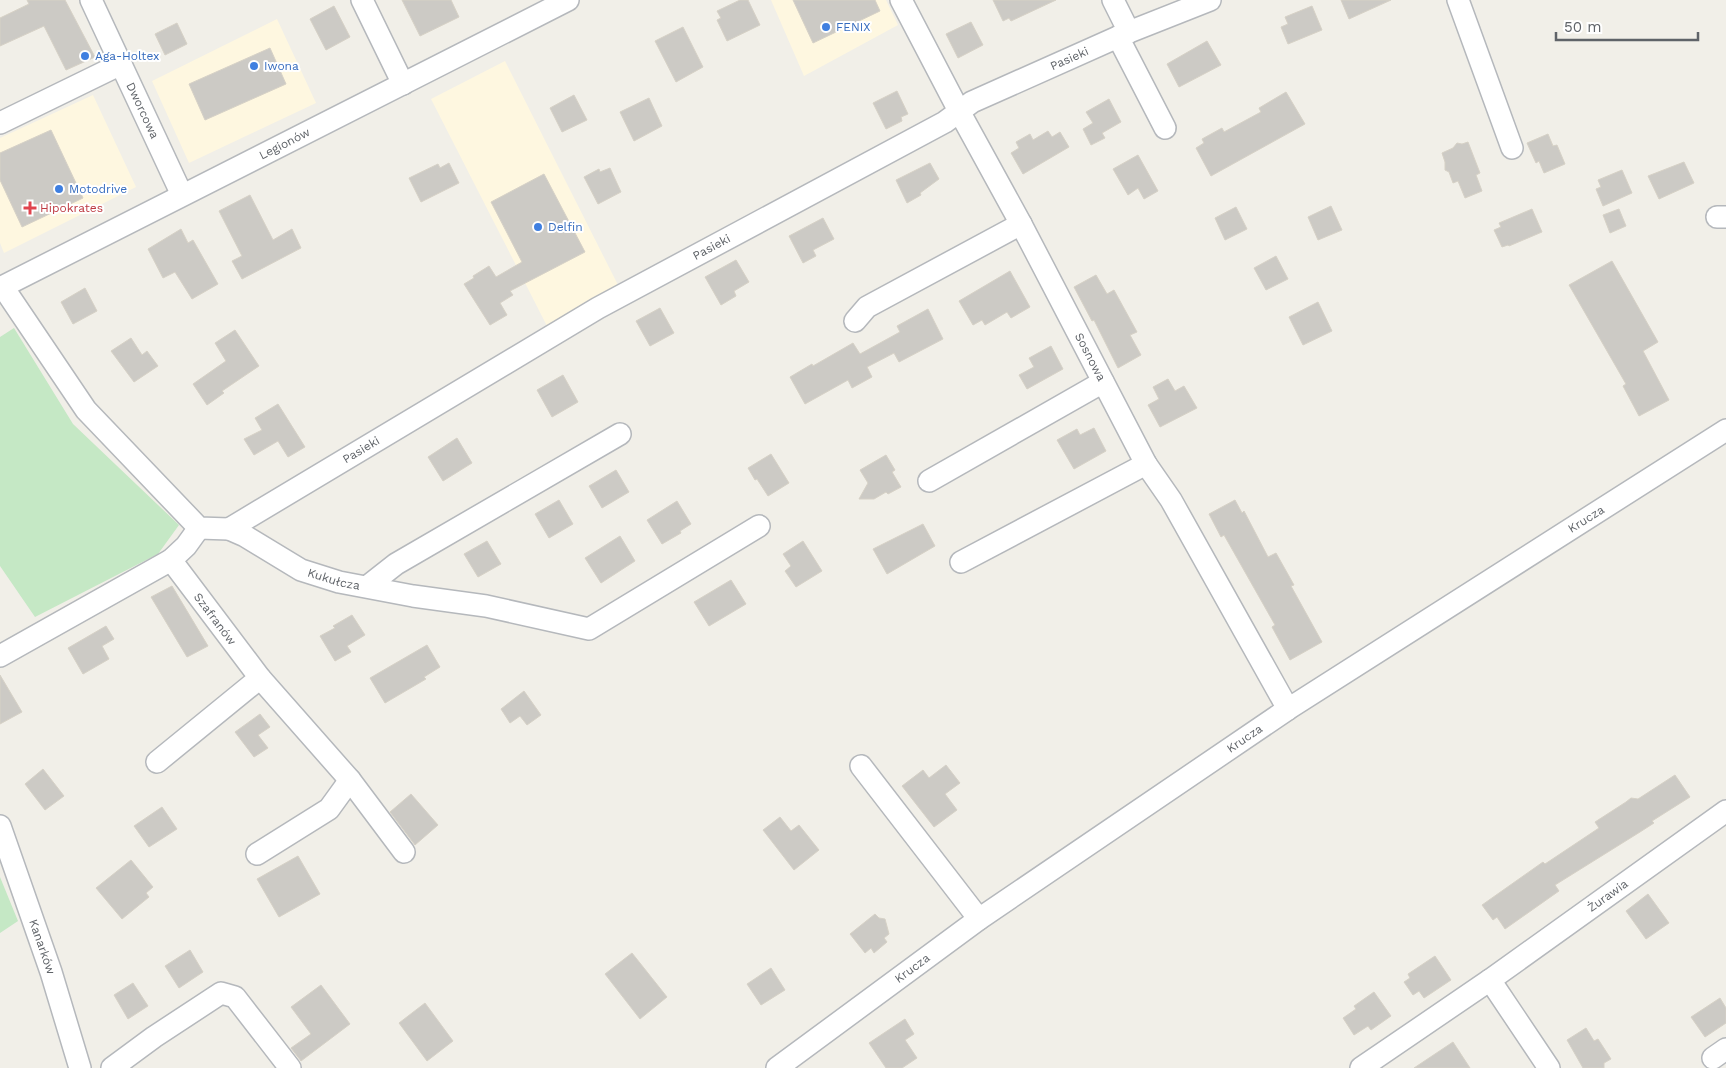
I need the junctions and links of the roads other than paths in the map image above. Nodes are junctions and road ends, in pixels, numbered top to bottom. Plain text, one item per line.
1 (91, 0) edge
2 (362, 0) edge
3 (568, 0) edge
4 (901, 0) edge
5 (1113, 0) edge
6 (1210, 0) edge
7 (1458, 0) edge
8 (1123, 34) junction
9 (121, 64) junction
10 (403, 84) junction
11 (959, 111) junction
12 (0, 122) edge
13 (1165, 128) dead end
14 (1512, 148) dead end
15 (182, 195) junction
16 (1021, 224) junction
17 (2, 287) edge
18 (855, 321) dead end
19 (1103, 382) junction
20 (1726, 430) edge
21 (620, 434) dead end
22 (1146, 464) junction
23 (930, 481) dead end
24 (759, 526) dead end
25 (199, 528) junction
26 (229, 529) junction
27 (171, 560) junction
28 (961, 562) dead end
29 (368, 586) junction
30 (0, 656) edge
31 (260, 678) junction
32 (1288, 709) junction
33 (157, 762) dead end
34 (861, 766) dead end
35 (350, 780) junction
36 (1726, 811) edge
37 (0, 826) edge
38 (404, 852) dead end
39 (257, 854) dead end
40 (979, 919) junction
41 (1490, 980) junction
42 (80, 1068) edge
43 (112, 1068) edge
44 (290, 1068) edge
45 (777, 1068) edge
46 (1362, 1068) edge
47 (1549, 1068) edge

1 - 9 street, Dworcowa
2 - 10 street
3 - 10 street, Legionów
4 - 11 street, Sosnowa
5 - 8 street
6 - 8 street, Pasieki
7 - 14 street
8 - 11 street, Pasieki
8 - 13 street
9 - 12 street
9 - 15 street, Dworcowa
10 - 15 street, Legionów
11 - 16 street, Sosnowa
11 - 26 street, Pasieki
15 - 17 street, Legionów
16 - 18 street
16 - 19 street, Sosnowa
17 - 25 street
19 - 22 street, Sosnowa
19 - 23 street
20 - 32 street, Krucza
21 - 29 street
22 - 28 street
22 - 32 street, Sosnowa
24 - 29 street, Kukułcza
25 - 26 street, Kukułcza
25 - 27 street
26 - 29 street, Kukułcza
27 - 30 street
27 - 31 street, Szafranów
31 - 33 street
31 - 35 street, Szafranów
32 - 40 street, Krucza
34 - 40 street
35 - 38 street, Szafranów
35 - 39 street
36 - 41 street, Żurawia
37 - 42 street, Kanarków
40 - 45 street, Krucza
41 - 46 street, Żurawia
41 - 47 street
43 - 44 street

